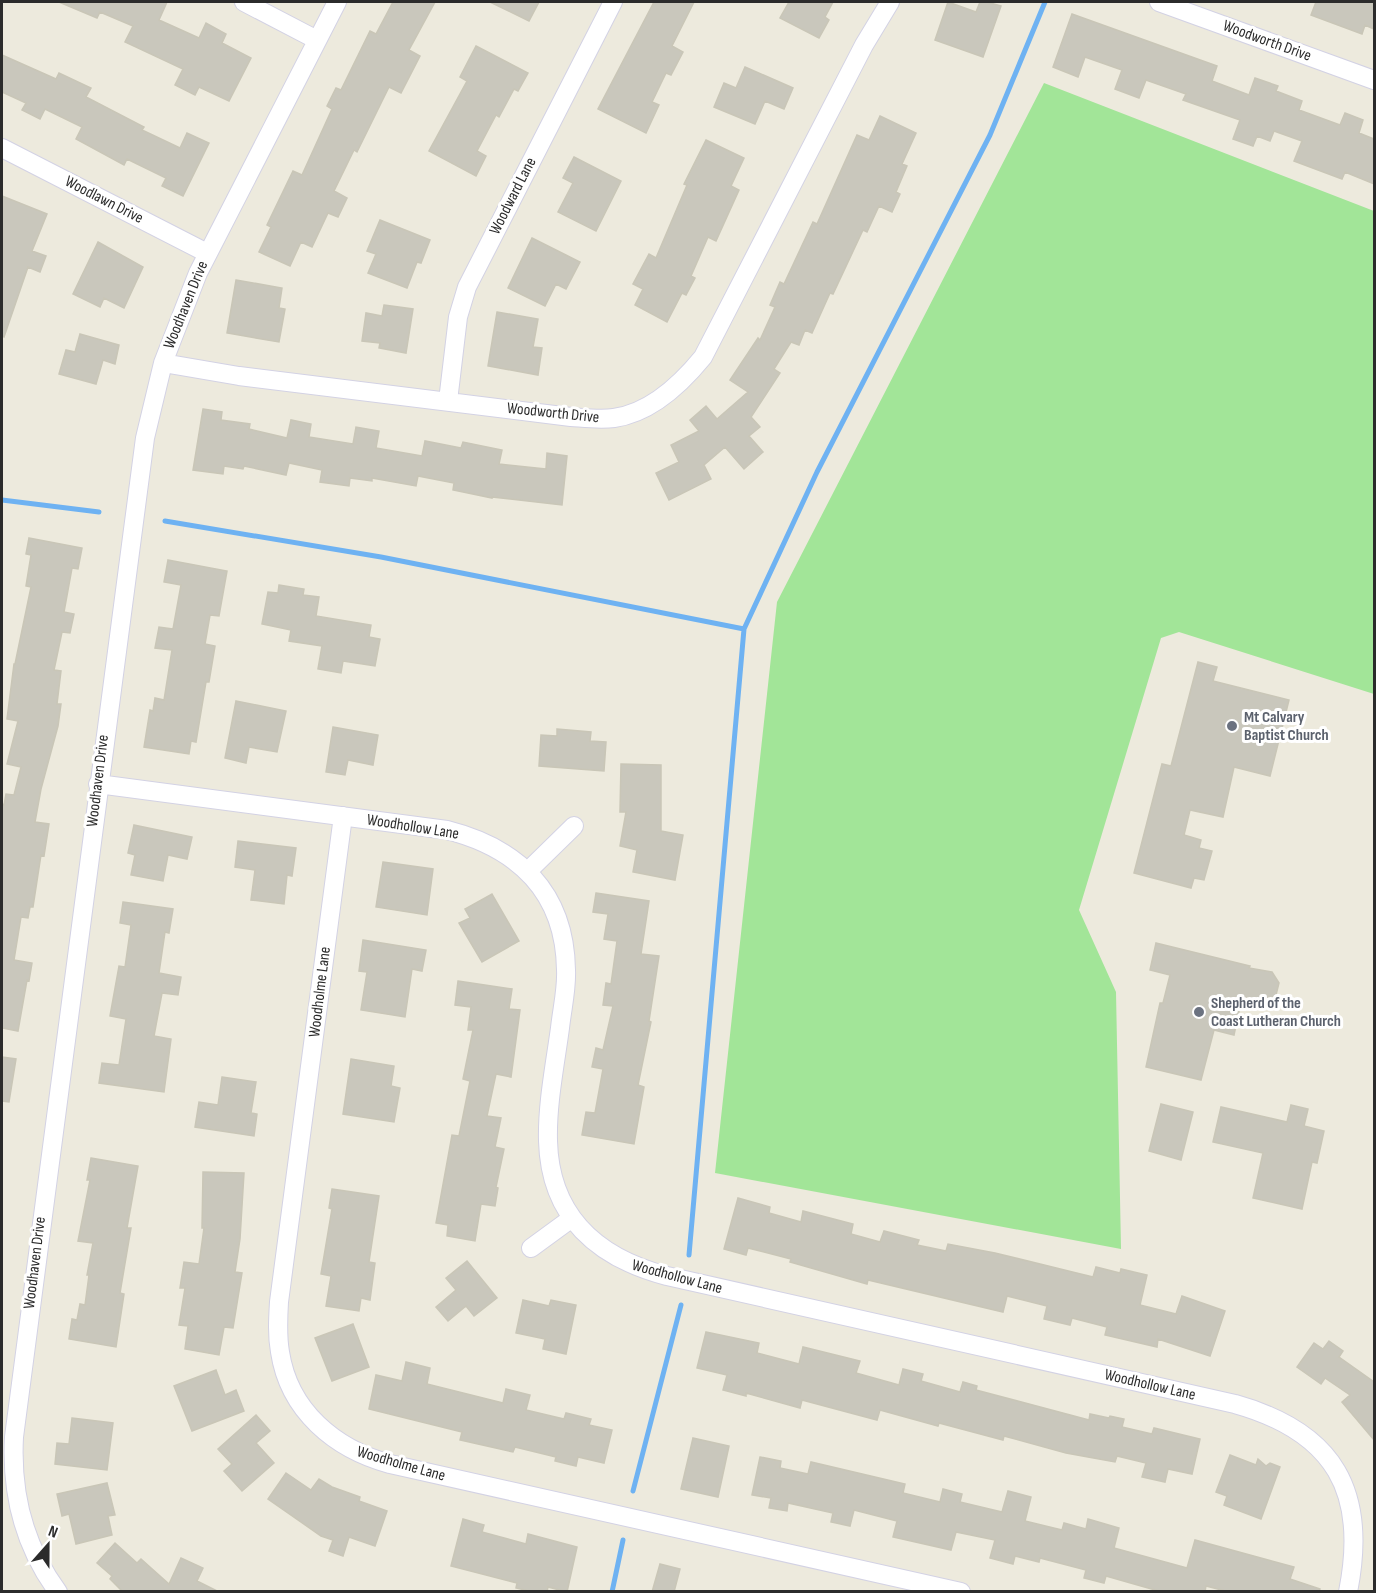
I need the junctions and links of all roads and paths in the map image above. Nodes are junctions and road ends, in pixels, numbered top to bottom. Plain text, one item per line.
1 (244, 2) edge
2 (337, 2) edge
3 (613, 2) edge
4 (890, 2) edge
5 (1159, 2) edge
6 (317, 40) junction
7 (1374, 80) edge
8 (2, 148) edge
9 (207, 253) junction
10 (163, 363) junction
11 (448, 401) junction
12 (98, 784) junction
13 (343, 816) junction
14 (574, 826) dead end
15 (528, 871) junction
16 (572, 1218) junction
17 (531, 1248) dead end
18 (50, 1589) edge
19 (961, 1592) edge
20 (1348, 1592) edge

1 - 6 street
2 - 6 street, Woodhaven Drive
3 - 11 street, Woodward Lane
4 - 11 street, Woodworth Drive
5 - 7 street, Woodworth Drive
6 - 9 street, Woodhaven Drive
8 - 9 street, Woodlawn Drive
9 - 10 street, Woodhaven Drive
10 - 11 street, Woodworth Drive
10 - 12 street, Woodhaven Drive
12 - 13 street, Woodhollow Lane
12 - 18 street, Woodhaven Drive
13 - 15 street, Woodhollow Lane
13 - 19 street, Woodholme Lane
14 - 15 street
15 - 16 street, Woodhollow Lane
16 - 17 street
16 - 20 street, Woodhollow Lane

